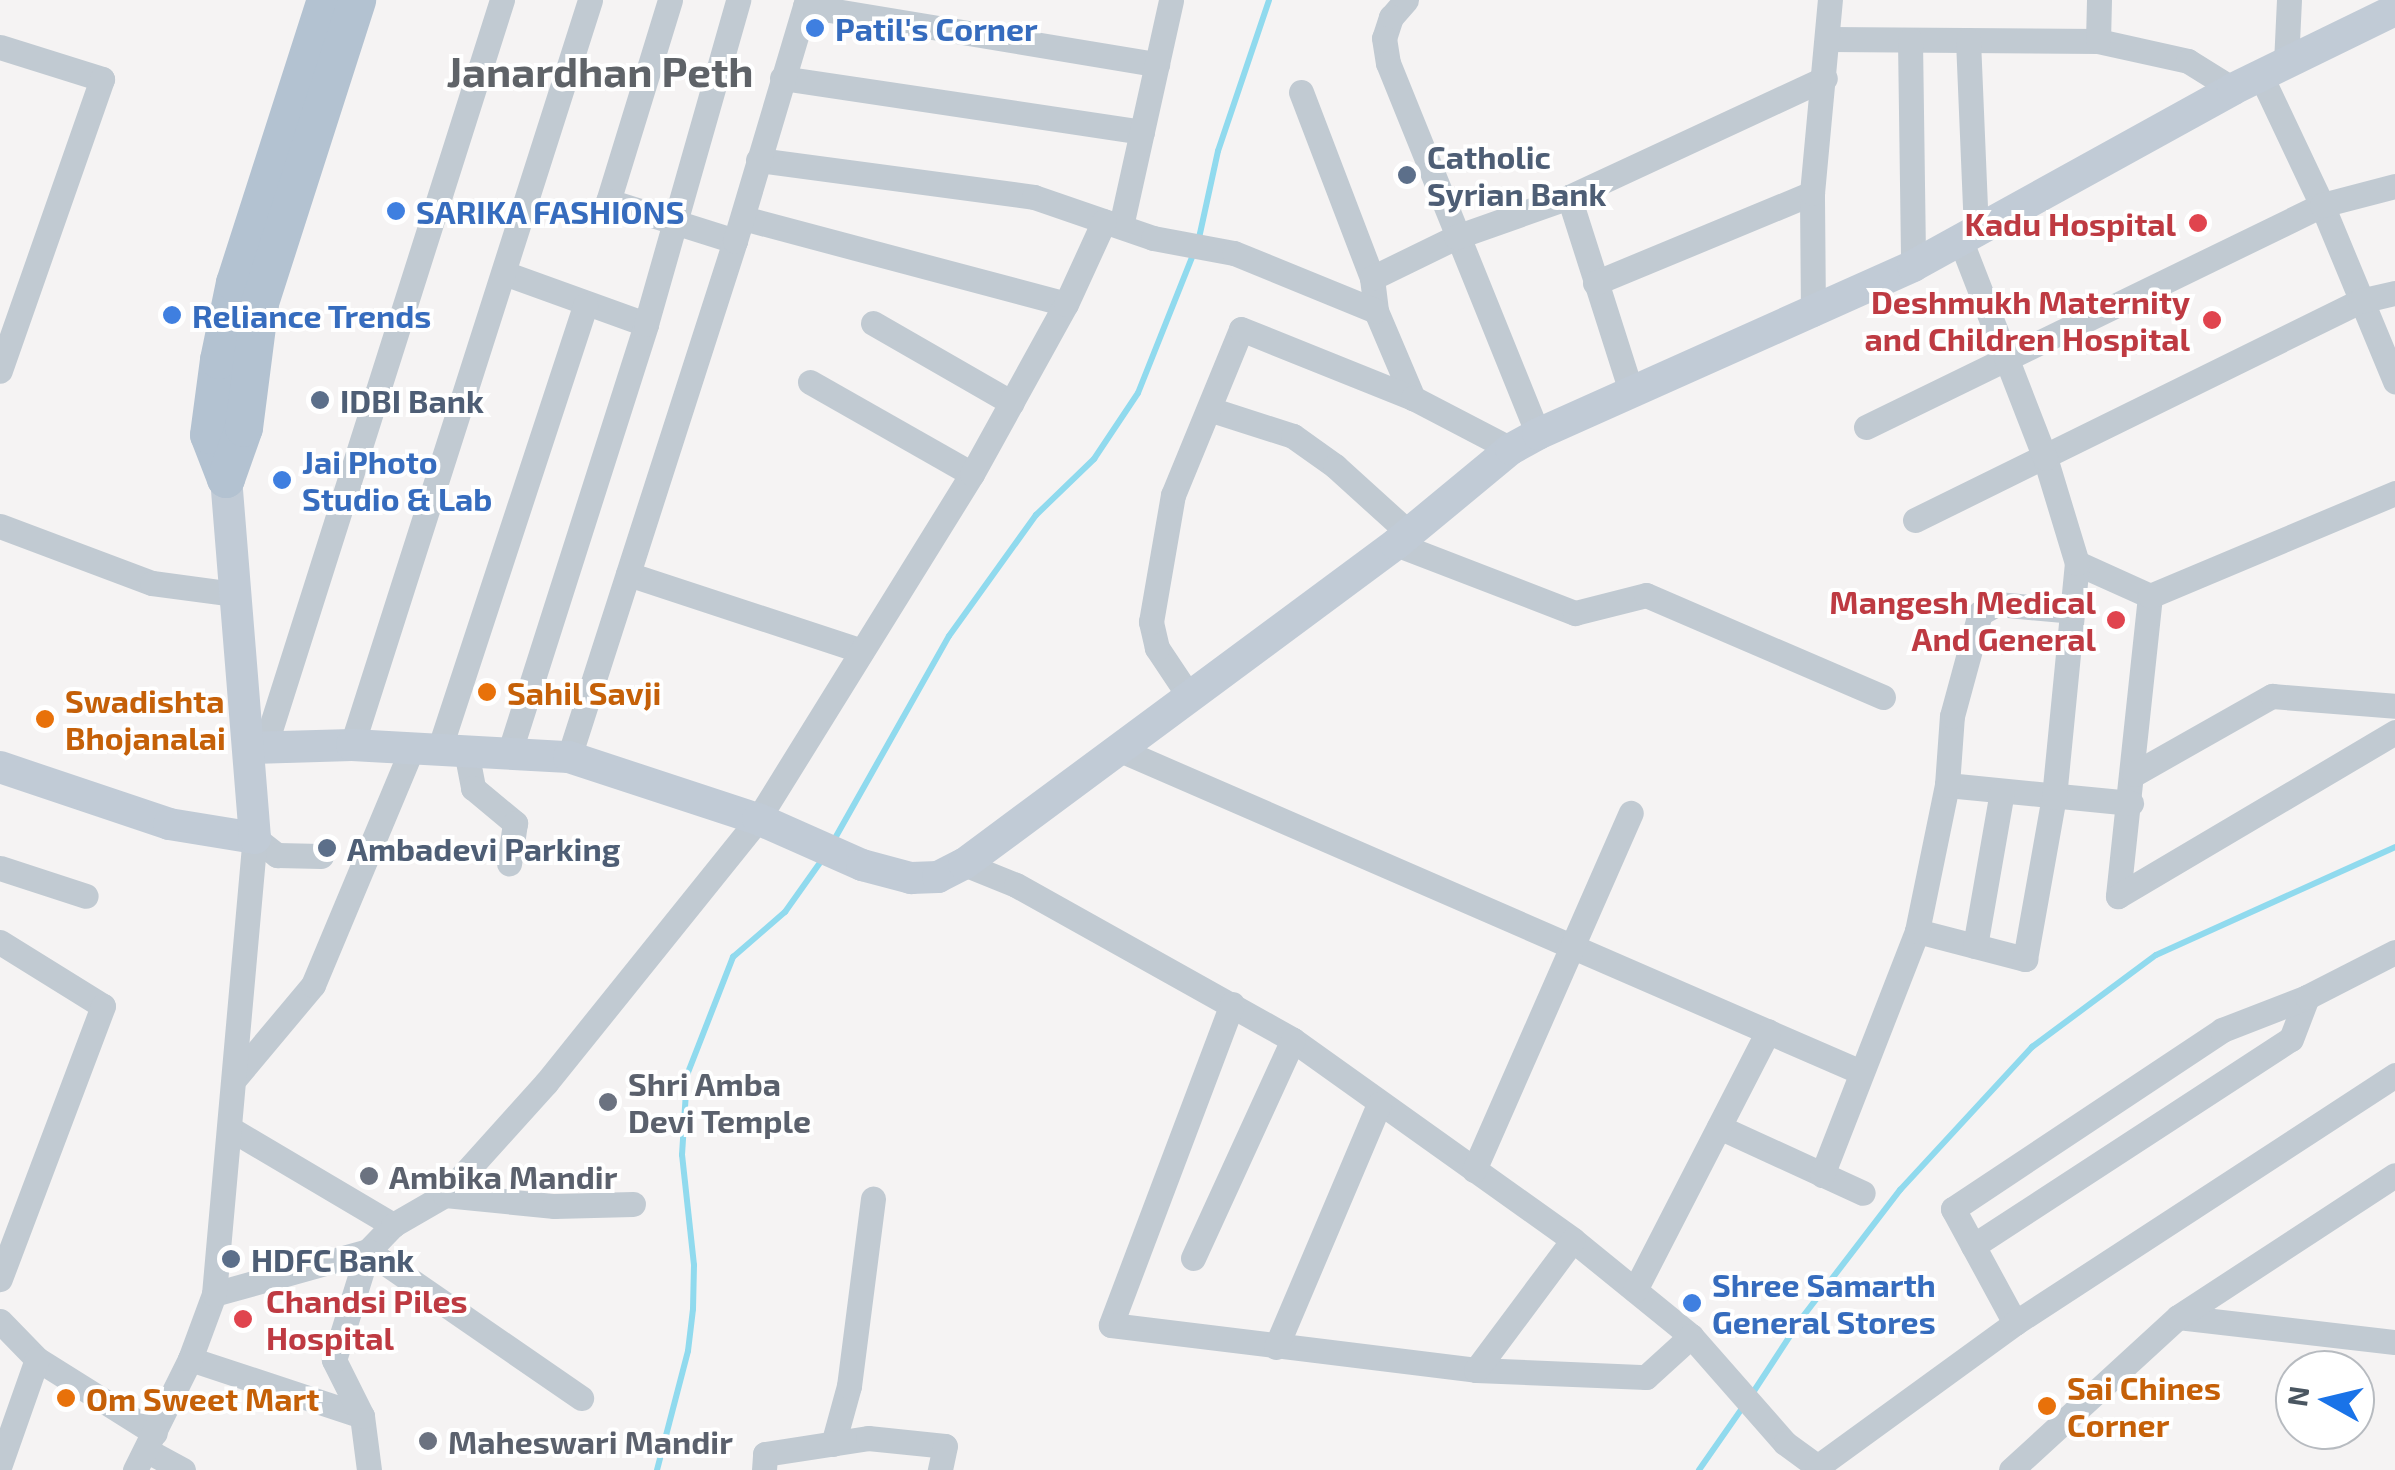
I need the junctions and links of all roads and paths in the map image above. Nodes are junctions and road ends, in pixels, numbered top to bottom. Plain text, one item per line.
1 (326, 0) edge
2 (356, 0) edge
3 (502, 0) edge
4 (590, 0) edge
5 (670, 0) edge
6 (738, 0) edge
7 (1170, 0) edge
8 (1406, 0) edge
9 (1830, 0) edge
10 (2100, 0) edge
11 (2289, 0) edge
12 (806, 3) edge
13 (2395, 10) edge
14 (1829, 40) junction
15 (1910, 40) junction
16 (1968, 40) junction
17 (2098, 41) junction
18 (0, 47) edge
19 (1157, 64) junction
20 (2260, 76) junction
21 (782, 78) junction
22 (1825, 78) junction
23 (1301, 92) dead end
24 (1142, 132) junction
25 (758, 160) junction
26 (2395, 186) edge
27 (1812, 194) junction
28 (1569, 197) junction
29 (2322, 205) junction
30 (673, 223) junction
31 (1113, 223) junction
32 (739, 230) junction
33 (1456, 237) junction
34 (1969, 238) junction
35 (1913, 266) junction
36 (504, 273) junction
37 (1372, 278) junction
38 (1594, 283) junction
39 (2395, 293) edge
40 (2360, 301) junction
41 (1066, 304) junction
42 (585, 305) junction
43 (1376, 311) junction
44 (1813, 314) junction
45 (873, 323) dead end
46 (646, 324) junction
47 (2005, 359) junction
48 (0, 370) edge
49 (2395, 381) edge
50 (810, 382) dead end
51 (1631, 391) junction
52 (1413, 398) junction
53 (1012, 403) junction
54 (1208, 409) junction
55 (1866, 427) dead end
56 (1524, 442) junction
57 (2045, 458) junction
58 (972, 474) junction
59 (226, 479) junction
60 (2395, 492) edge
61 (1916, 520) dead end
62 (0, 526) edge
63 (1403, 539) junction
64 (2077, 563) junction
65 (628, 574) junction
66 (233, 594) junction
67 (2150, 596) junction
68 (2072, 611) junction
69 (862, 651) junction
70 (1189, 696) junction
71 (1883, 697) dead end
72 (2395, 706) edge
73 (2395, 732) edge
74 (352, 744) junction
75 (257, 747) junction
76 (1118, 749) junction
77 (439, 750) junction
78 (509, 754) junction
79 (569, 757) junction
80 (0, 767) edge
81 (2134, 774) junction
82 (1947, 786) junction
83 (2002, 791) junction
84 (2054, 797) junction
85 (2131, 803) junction
86 (1632, 813) dead end
87 (758, 819) junction
88 (255, 838) junction
89 (321, 856) dead end
90 (509, 864) dead end
91 (964, 864) junction
92 (0, 868) edge
93 (86, 896) dead end
94 (1917, 931) junction
95 (1572, 945) junction
96 (1975, 946) junction
97 (2, 947) edge
98 (2395, 952) edge
99 (2307, 997) junction
100 (1232, 1004) junction
101 (1768, 1031) junction
102 (1293, 1040) junction
103 (1861, 1072) junction
104 (2395, 1075) edge
105 (236, 1077) junction
106 (1379, 1104) junction
107 (1719, 1127) junction
108 (229, 1128) junction
109 (1474, 1170) junction
110 (1822, 1174) junction
111 (2395, 1176) edge
112 (1863, 1193) dead end
113 (444, 1195) junction
114 (873, 1199) dead end
115 (633, 1204) dead end
116 (393, 1225) junction
117 (1573, 1240) junction
118 (1973, 1246) junction
119 (368, 1251) junction
120 (1193, 1258) dead end
121 (0, 1279) edge
122 (1635, 1290) junction
123 (214, 1294) junction
124 (2178, 1317) junction
125 (0, 1322) edge
126 (2015, 1322) junction
127 (1691, 1336) junction
128 (2395, 1342) edge
129 (1276, 1347) junction
130 (37, 1360) junction
131 (190, 1360) junction
132 (1476, 1370) junction
133 (581, 1398) dead end
134 (362, 1416) junction
135 (1779, 1437) junction
136 (833, 1444) junction
137 (146, 1451) edge
138 (0, 1464) edge
139 (1820, 1468) edge
140 (183, 1470) edge
141 (368, 1470) edge
142 (764, 1470) edge
143 (940, 1470) edge
144 (1788, 1470) edge
145 (2010, 1470) edge

1 - 59 main road
2 - 59 main road
3 - 75 street
4 - 36 street
5 - 30 street
6 - 30 street
7 - 19 street
8 - 33 street
9 - 14 street
10 - 17 street
11 - 20 street
12 - 19 street
12 - 21 street
13 - 20 main road
14 - 15 street
14 - 22 street
15 - 16 street
15 - 35 street
16 - 17 street
16 - 34 street
17 - 20 street
18 - 48 street
19 - 24 street
20 - 29 street
20 - 34 main road
21 - 24 street
21 - 25 street
22 - 27 street
22 - 28 street
23 - 37 street
24 - 31 street
25 - 31 street
25 - 32 street
26 - 29 street
27 - 38 street
27 - 44 street
28 - 33 street
28 - 38 street
29 - 40 street
29 - 47 street
30 - 32 street
30 - 46 street
31 - 41 street
31 - 43 street
32 - 41 street
32 - 65 street
33 - 37 street
33 - 56 street
34 - 35 main road
34 - 47 street
35 - 44 main road
36 - 42 street
36 - 74 street
37 - 43 street
38 - 51 street
39 - 40 street
40 - 49 street
40 - 57 street
41 - 53 street
42 - 46 street
42 - 77 street
43 - 52 street
44 - 51 main road
45 - 53 street
46 - 78 street
47 - 55 street
47 - 57 street
50 - 58 street
51 - 56 main road
52 - 54 street
52 - 56 street
53 - 58 street
54 - 63 street
54 - 70 street
56 - 63 main road
57 - 61 street
57 - 64 street
58 - 69 street
59 - 66 main road
60 - 67 street
62 - 66 street
63 - 70 main road
63 - 71 street
64 - 67 street
64 - 68 street
65 - 69 street
65 - 79 street
66 - 75 main road
67 - 81 street
68 - 82 street
68 - 84 street
69 - 87 street
70 - 76 main road
72 - 81 street
73 - 85 street
74 - 75 main road
74 - 77 main road
75 - 88 main road
76 - 91 main road
76 - 95 street
77 - 78 main road
77 - 90 street
77 - 105 street
78 - 79 main road
79 - 87 main road
80 - 88 main road
81 - 85 street
82 - 83 street
82 - 94 street
83 - 84 street
83 - 96 street
84 - 85 street
84 - 96 street
86 - 95 street
87 - 91 main road
87 - 113 street
88 - 89 street
88 - 105 street
91 - 100 street
92 - 93 street
94 - 96 street
94 - 103 street
95 - 101 street
95 - 109 street
97 - 121 street
98 - 99 street
99 - 118 street
99 - 118 street
100 - 102 street
100 - 129 street
101 - 103 street
101 - 107 street
102 - 106 street
102 - 120 street
103 - 110 street
104 - 126 street
105 - 108 street
106 - 109 street
106 - 129 street
107 - 110 street
107 - 122 street
108 - 116 street
108 - 123 street
109 - 117 street
110 - 112 street
111 - 124 street
113 - 115 street
113 - 116 street
114 - 136 street
116 - 119 street
117 - 122 street
117 - 132 street
118 - 126 street
119 - 123 street
119 - 133 street
119 - 134 street
122 - 127 street
123 - 131 street
124 - 128 street
124 - 145 street
125 - 130 street
126 - 139 street
127 - 132 street
127 - 135 street
129 - 132 street
130 - 137 street
130 - 138 street
131 - 134 street
131 - 137 street
134 - 141 street
135 - 139 street
135 - 144 street
136 - 142 street
136 - 143 street
137 - 140 street

